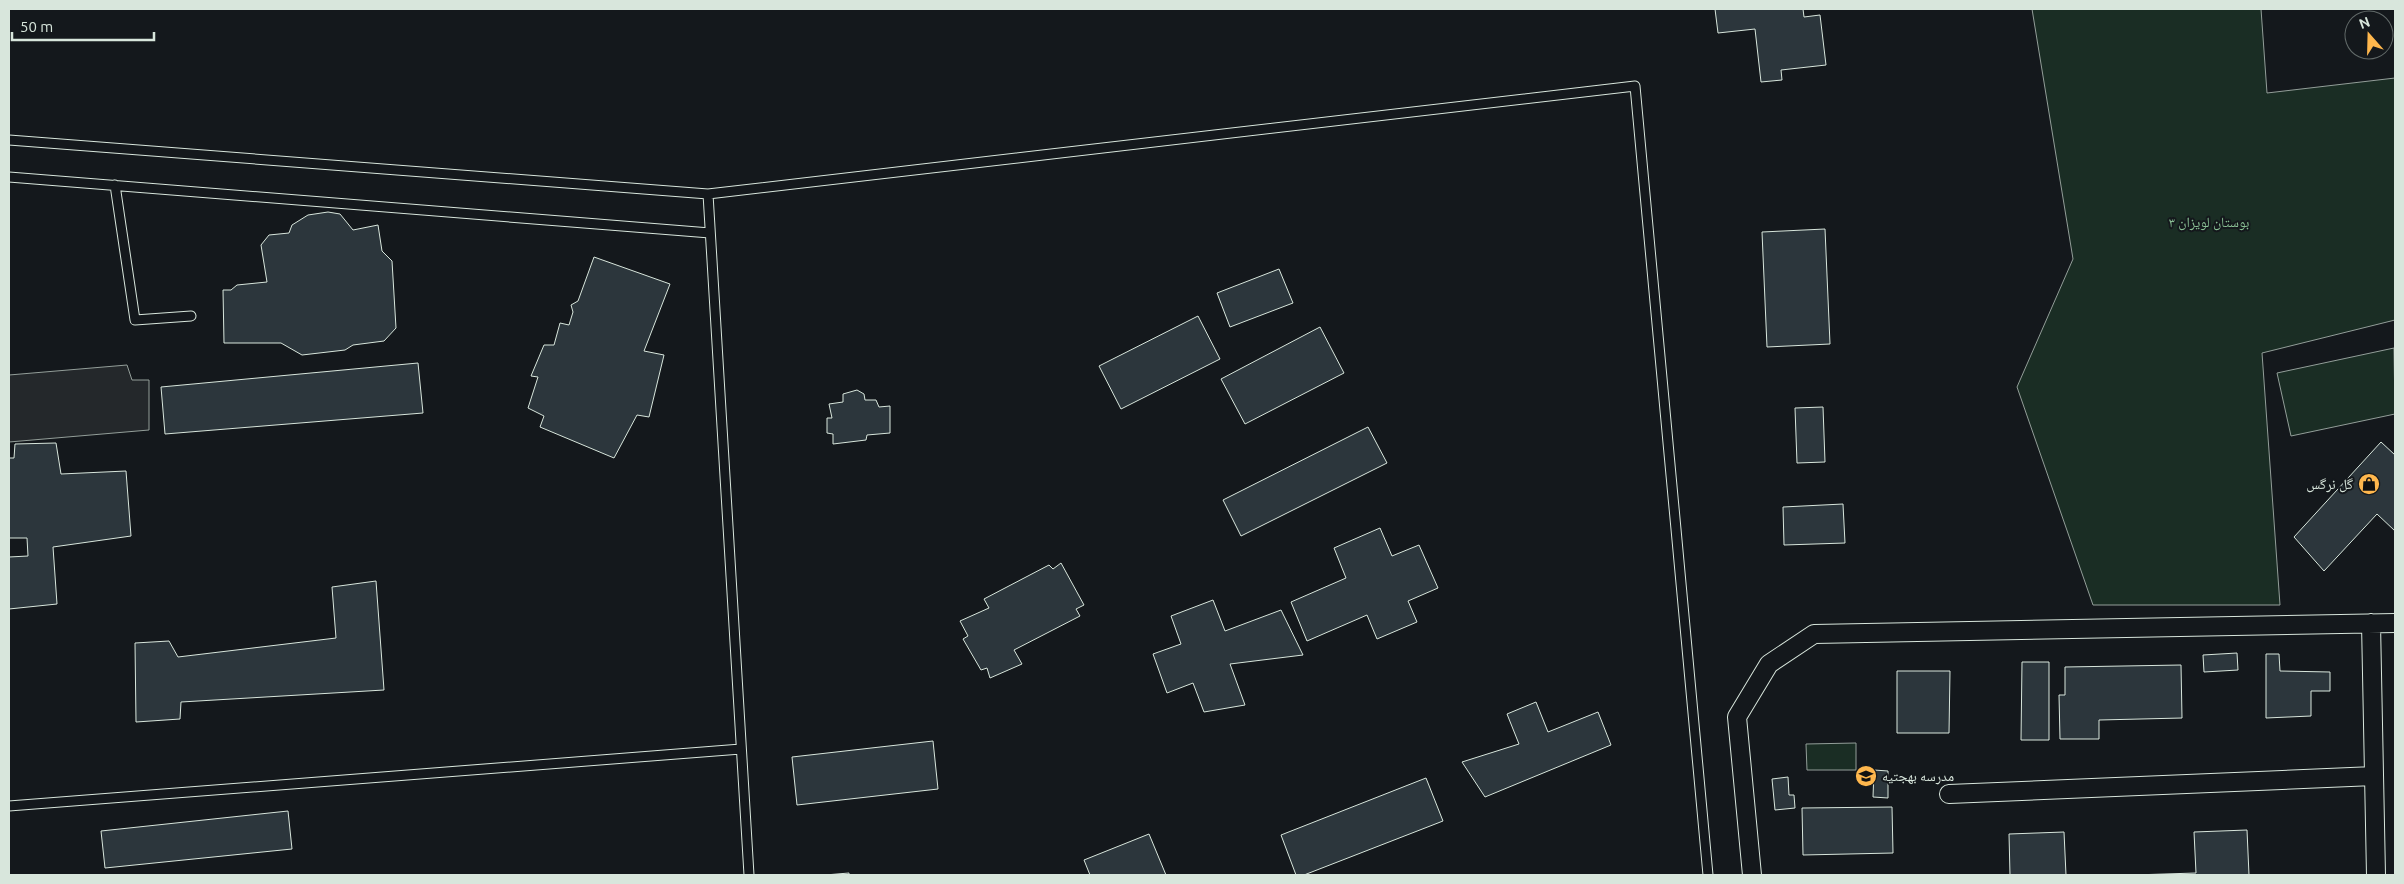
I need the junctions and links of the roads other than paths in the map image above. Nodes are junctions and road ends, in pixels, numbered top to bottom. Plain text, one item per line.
1 (9, 140) edge
2 (9, 177) edge
3 (115, 185) junction
4 (708, 194) junction
5 (710, 233) junction
6 (190, 316) dead end
7 (2371, 623) junction
8 (2395, 623) edge
9 (741, 749) junction
10 (2374, 776) junction
11 (1949, 794) dead end
12 (9, 806) edge
13 (749, 875) edge
14 (1708, 875) edge
15 (1752, 875) edge
16 (2376, 875) edge

1 - 4 lane
2 - 3 lane
3 - 5 lane
3 - 6 lane
4 - 5 lane
4 - 14 lane
5 - 9 lane
7 - 8 street
7 - 10 street
7 - 15 street
9 - 12 lane
9 - 13 lane
10 - 11 street
10 - 16 street

